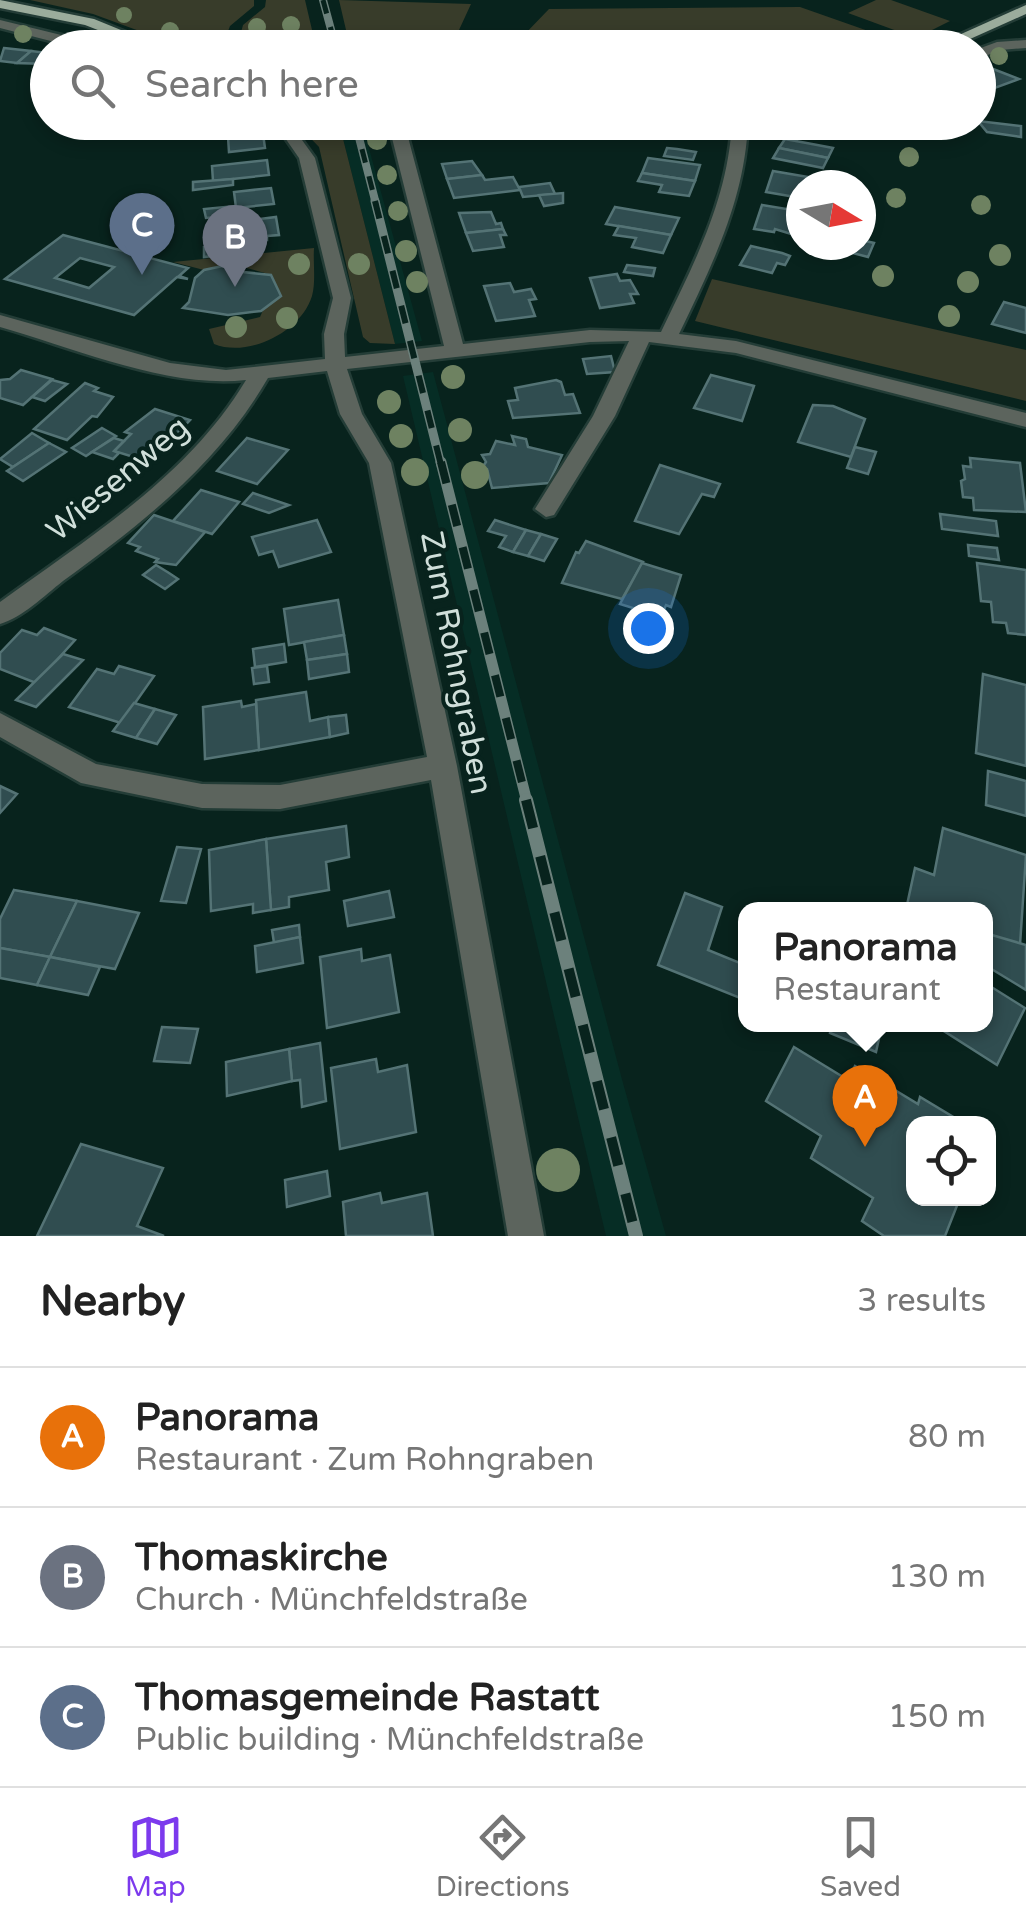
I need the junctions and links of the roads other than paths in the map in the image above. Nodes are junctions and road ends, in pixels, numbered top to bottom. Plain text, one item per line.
1 (0, 4) edge
2 (1026, 9) edge
3 (0, 24) edge
4 (107, 30) edge
5 (978, 30) edge
6 (30, 31) edge
7 (1026, 44) edge
8 (996, 46) edge
9 (294, 140) edge
10 (401, 140) edge
11 (741, 140) edge
12 (0, 321) edge
13 (642, 335) junction
14 (668, 336) junction
15 (455, 352) junction
16 (336, 367) junction
17 (258, 375) junction
18 (1026, 420) edge
19 (546, 509) dead end
20 (0, 615) edge
21 (0, 724) edge
22 (442, 766) junction
23 (526, 1236) edge

1 - 4 main road
2 - 5 main road
3 - 6 street
7 - 8 street
9 - 16 street, Zum Rohngraben
10 - 15 street
11 - 14 street
12 - 17 street
13 - 14 street
13 - 15 street
13 - 19 street
14 - 18 street
15 - 16 street
16 - 17 street
16 - 22 street, Zum Rohngraben
17 - 20 street, Wiesenweg
21 - 22 street
22 - 23 street, Zum Rohngraben

